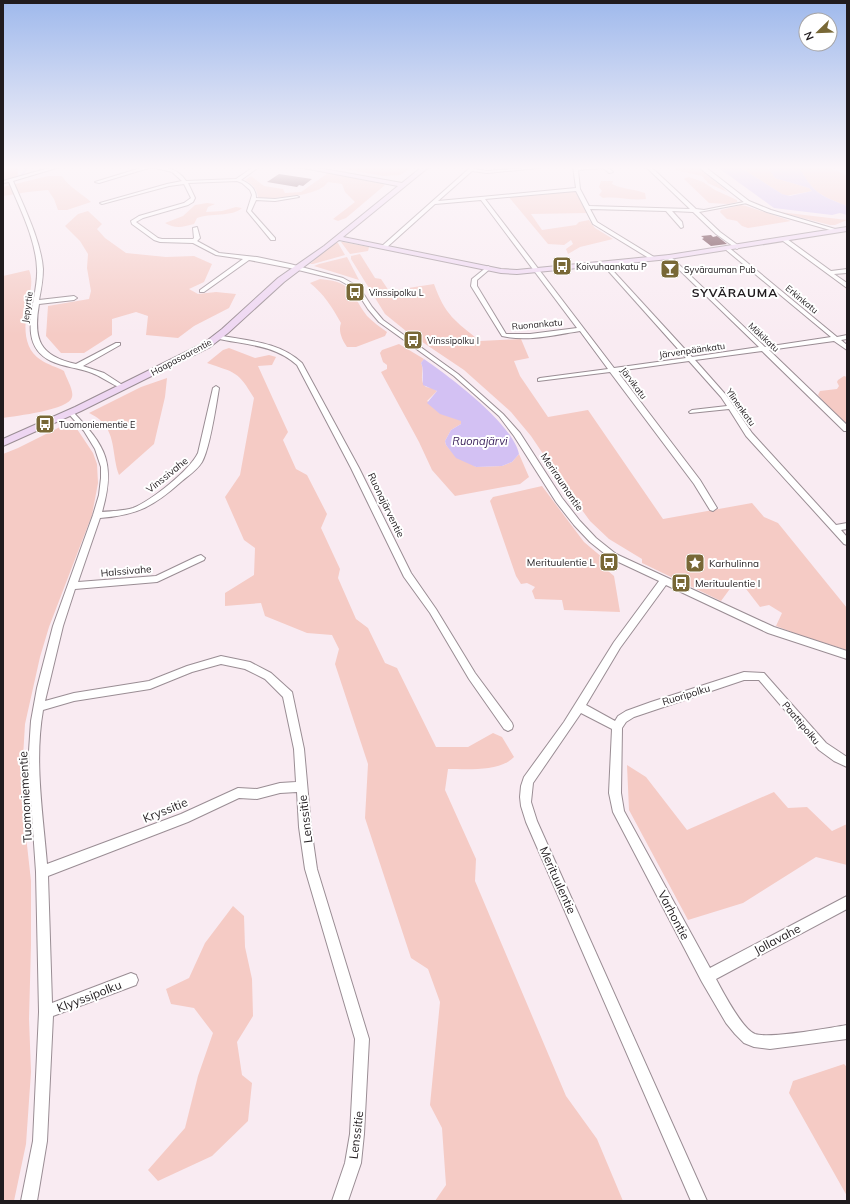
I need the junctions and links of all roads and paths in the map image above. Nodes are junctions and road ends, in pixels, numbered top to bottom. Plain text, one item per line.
1 (26, 222) edge
2 (135, 222) edge
3 (259, 222) edge
4 (357, 222) edge
5 (412, 222) edge
6 (501, 222) edge
7 (594, 222) edge
8 (679, 222) edge
9 (707, 222) edge
10 (808, 222) edge
11 (680, 227) dead end
12 (195, 228) dead end
13 (847, 229) edge
14 (839, 231) junction
15 (338, 238) junction
16 (273, 239) dead end
17 (785, 240) junction
18 (194, 241) junction
19 (384, 247) junction
20 (737, 247) junction
21 (727, 248) junction
22 (668, 257) junction
23 (248, 258) junction
24 (652, 258) junction
25 (605, 264) junction
26 (298, 268) junction
27 (488, 268) junction
28 (538, 271) junction
29 (847, 271) edge
30 (829, 273) junction
31 (847, 286) edge
32 (202, 291) dead end
33 (74, 298) dead end
34 (37, 302) junction
35 (581, 328) junction
36 (217, 337) junction
37 (847, 337) edge
38 (836, 338) junction
39 (118, 344) dead end
40 (764, 348) junction
41 (847, 348) edge
42 (690, 359) junction
43 (78, 366) junction
44 (612, 370) junction
45 (540, 380) dead end
46 (122, 387) junction
47 (216, 388) dead end
48 (732, 407) junction
49 (70, 412) junction
50 (692, 412) dead end
51 (847, 429) edge
52 (3, 443) edge
53 (713, 508) dead end
54 (97, 515) junction
55 (847, 526) edge
56 (835, 528) junction
57 (847, 542) edge
58 (201, 558) dead end
59 (664, 580) junction
60 (72, 586) junction
61 (847, 655) edge
62 (761, 676) joint
63 (580, 706) junction
64 (39, 707) junction
65 (508, 726) dead end
66 (617, 728) junction
67 (847, 762) edge
68 (301, 788) junction
69 (42, 872) junction
70 (847, 902) edge
71 (707, 977) junction
72 (131, 980) dead end
73 (46, 1012) junction
74 (847, 1032) edge
75 (29, 1201) edge
76 (340, 1201) edge
77 (699, 1201) edge

1 - 34 street, Jepyrtie
2 - 18 street
3 - 16 street
4 - 15 main road, Haapasaarentie
5 - 19 street
6 - 28 street, Järvikatu
7 - 24 street
8 - 11 street
9 - 20 street
10 - 14 street
12 - 18 street
13 - 14 main road
14 - 17 main road
15 - 19 main road
15 - 26 main road, Haapasaarentie
17 - 20 main road
17 - 30 street
18 - 23 street, Meriraumantie
19 - 27 main road
20 - 21 main road
21 - 22 main road
21 - 38 street, Erkinkatu
22 - 24 main road
22 - 40 street, Mäkikatu
23 - 26 street, Meriraumantie
23 - 32 street
24 - 25 main road
25 - 28 main road
25 - 42 street, Ylinenkatu
26 - 36 main road, Haapasaarentie
26 - 59 street, Meriraumantie
27 - 28 main road
27 - 35 street, Ruonankatu
28 - 35 street, Järvikatu
29 - 30 street
30 - 31 street
33 - 34 street
34 - 43 street, Jepyrtie
35 - 44 street, Järvikatu
36 - 46 main road, Haapasaarentie
36 - 65 street, Ruonajärventie
37 - 38 street, Järvenpäänkatu
38 - 40 street, Järvenpäänkatu
38 - 41 street, Erkinkatu
39 - 43 street
40 - 42 street, Järvenpäänkatu
40 - 51 street, Mäkikatu
42 - 44 street, Järvenpäänkatu
42 - 48 street, Ylinenkatu
43 - 46 street, Jepyrtie
44 - 45 street, Järvenpäänkatu
44 - 53 street, Järvikatu
46 - 49 main road, Haapasaarentie
47 - 54 street, Vinssivahe
48 - 50 street
48 - 56 street, Ylinenkatu
49 - 52 main road, Haapasaarentie
49 - 54 street, Tuomoniementie
54 - 60 street, Tuomoniementie
55 - 56 street
56 - 57 street, Ylinenkatu
58 - 60 street, Halssivahe
59 - 61 street, Meriraumantie
59 - 63 street, Merituulentie
60 - 64 street, Tuomoniementie
62 - 66 street, Ruoripolku
62 - 67 street, Paattipolku
63 - 66 street
63 - 77 street, Merituulentie
64 - 68 street, Lenssitie
64 - 69 street, Tuomoniementie
66 - 71 street, Varhontie
68 - 69 street, Kryssitie
68 - 76 street, Lenssitie
69 - 73 street, Tuomoniementie
70 - 71 street, Jollavahe
71 - 74 street, Varhontie
72 - 73 street, Klyyssipolku
73 - 75 street, Tuomoniementie

